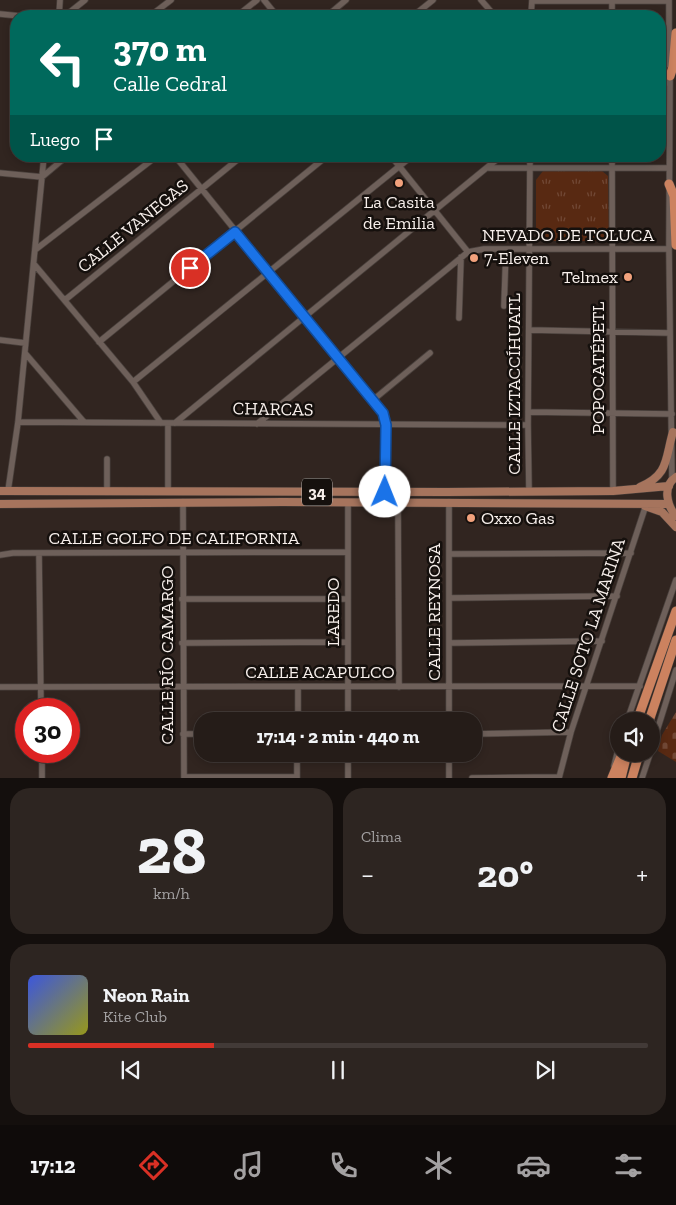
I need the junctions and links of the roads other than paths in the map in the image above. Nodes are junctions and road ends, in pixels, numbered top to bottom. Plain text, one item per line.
1 (85, 0) edge
2 (171, 0) edge
3 (257, 0) edge
4 (346, 0) edge
5 (433, 0) edge
6 (481, 0) edge
7 (574, 0) edge
8 (669, 0) edge
9 (532, 1) edge
10 (612, 1) edge
11 (72, 10) edge
12 (158, 10) edge
13 (244, 10) edge
14 (334, 10) edge
15 (420, 10) edge
16 (489, 10) edge
17 (676, 33) edge
18 (669, 80) junction
19 (666, 81) edge
20 (43, 162) edge
21 (60, 162) edge
22 (149, 162) edge
23 (180, 162) edge
24 (235, 162) edge
25 (320, 162) edge
26 (395, 162) edge
27 (405, 162) edge
28 (494, 162) edge
29 (530, 162) edge
30 (612, 162) edge
31 (530, 166) junction
32 (612, 166) junction
33 (399, 167) junction
34 (488, 168) junction
35 (669, 168) junction
36 (0, 173) edge
37 (42, 177) junction
38 (669, 184) joint
39 (201, 189) junction
40 (435, 210) junction
41 (235, 232) junction
42 (672, 247) edge
43 (530, 248) junction
44 (613, 248) junction
45 (506, 249) junction
46 (35, 250) junction
47 (468, 252) junction
48 (462, 257) junction
49 (34, 264) junction
50 (269, 274) junction
51 (66, 300) junction
52 (504, 306) dead end
53 (304, 318) junction
54 (459, 318) dead end
55 (529, 330) junction
56 (613, 332) junction
57 (670, 333) junction
58 (0, 340) edge
59 (99, 342) junction
60 (26, 343) junction
61 (25, 353) junction
62 (430, 353) dead end
63 (339, 358) junction
64 (134, 382) junction
65 (374, 400) junction
66 (528, 412) junction
67 (613, 413) junction
68 (672, 414) junction
69 (18, 422) junction
70 (84, 422) junction
71 (164, 423) junction
72 (175, 423) junction
73 (256, 424) junction
74 (386, 425) junction
75 (528, 425) junction
76 (673, 432) junction
77 (675, 446) edge
78 (107, 459) dead end
79 (672, 481) edge
80 (634, 490) junction
81 (529, 491) junction
82 (613, 491) junction
83 (4, 492) edge
84 (107, 492) junction
85 (168, 492) junction
86 (385, 492) junction
87 (183, 502) junction
88 (348, 502) junction
89 (398, 502) junction
90 (449, 502) junction
91 (0, 504) edge
92 (646, 504) junction
93 (668, 504) junction
94 (676, 516) edge
95 (676, 527) edge
96 (348, 552) junction
97 (39, 553) junction
98 (182, 553) junction
99 (631, 553) junction
100 (449, 554) junction
101 (0, 555) edge
102 (676, 580) edge
103 (617, 596) junction
104 (449, 598) junction
105 (182, 599) junction
106 (348, 599) junction
107 (676, 611) edge
108 (676, 640) edge
109 (602, 641) junction
110 (348, 642) junction
111 (182, 643) junction
112 (449, 643) junction
113 (676, 670) edge
114 (660, 674) junction
115 (588, 686) junction
116 (640, 686) junction
117 (0, 687) edge
118 (41, 687) junction
119 (298, 687) junction
120 (348, 687) junction
121 (399, 687) junction
122 (449, 687) junction
123 (182, 688) junction
124 (41, 698) edge
125 (298, 712) edge
126 (348, 712) edge
127 (449, 712) edge
128 (630, 712) edge
129 (642, 712) edge
130 (651, 712) edge
131 (660, 722) edge
132 (571, 732) junction
133 (183, 734) junction
134 (194, 734) edge
135 (482, 734) edge
136 (297, 762) edge
137 (348, 762) edge
138 (449, 762) edge
139 (616, 762) edge
140 (619, 762) edge
141 (625, 762) edge
142 (637, 762) edge
143 (641, 762) edge
144 (648, 762) edge
145 (42, 763) edge
146 (297, 777) edge
147 (559, 777) edge
148 (42, 778) edge
149 (184, 778) edge
150 (348, 778) edge
151 (449, 778) edge
152 (472, 778) edge
153 (612, 778) edge
154 (621, 778) edge
155 (632, 778) edge
156 (638, 778) edge
157 (642, 778) edge

1 - 11 street
2 - 12 street
3 - 13 street
4 - 14 street
5 - 15 street
6 - 16 street
7 - 9 street
7 - 10 street
8 - 10 street
8 - 18 street
17 - 18 highway
18 - 19 street
18 - 35 street
20 - 37 street
21 - 37 street
22 - 46 street
23 - 39 street
24 - 39 street, CALLE VANEGAS
25 - 41 street
26 - 33 street
27 - 33 street
28 - 34 street
29 - 31 street, CALLE IZTACCÍHUATL
30 - 32 street, POPOCATÉPETL
31 - 32 street
31 - 34 street
31 - 43 street, CALLE IZTACCÍHUATL
32 - 35 street
32 - 44 street, POPOCATÉPETL
33 - 40 street
33 - 50 street
34 - 40 street
35 - 38 street
36 - 37 street
37 - 46 street
38 - 42 highway
39 - 41 street
39 - 51 street, CALLE VANEGAS
40 - 47 street
40 - 53 street
41 - 50 street
41 - 59 street
42 - 44 street, NEVADO DE TOLUCA
42 - 57 street
43 - 44 street, NEVADO DE TOLUCA
43 - 45 street, NEVADO DE TOLUCA
43 - 55 street, CALLE IZTACCÍHUATL
44 - 56 street, POPOCATÉPETL
45 - 47 street, NEVADO DE TOLUCA
45 - 52 street
46 - 49 street
47 - 48 street
48 - 54 street
48 - 63 street
49 - 51 street
49 - 60 street
50 - 53 street
50 - 64 street
51 - 59 street
53 - 63 street
53 - 72 street
55 - 56 street
55 - 66 street, CALLE IZTACCÍHUATL
56 - 57 street
56 - 67 street, POPOCATÉPETL
57 - 68 street
58 - 60 street
59 - 64 street
60 - 61 street
61 - 69 street
61 - 70 street
62 - 65 street
63 - 65 street
63 - 73 street
64 - 71 street
65 - 74 street
66 - 67 street
66 - 75 street, CALLE IZTACCÍHUATL
67 - 68 street
67 - 82 street, POPOCATÉPETL
68 - 76 street
69 - 70 street, CHARCAS
69 - 83 street
70 - 71 street, CHARCAS
71 - 72 street, CHARCAS
71 - 85 street
72 - 73 street, CHARCAS
73 - 74 street, CHARCAS
74 - 75 street, CHARCAS
74 - 86 street
75 - 81 street, CALLE IZTACCÍHUATL
76 - 77 street
76 - 80 main road
77 - 79 street
78 - 84 street
79 - 80 main road, 34
79 - 93 main road
80 - 82 main road, 34
81 - 82 main road, 34
81 - 86 main road, 34
83 - 84 main road, 34
84 - 85 main road, 34
85 - 86 main road, 34
87 - 88 main road, 34
87 - 91 main road, 34
87 - 98 street, CALLE RÍO CAMARGO
88 - 89 main road, 34
88 - 96 street, LAREDO
89 - 90 main road, 34
89 - 121 street
90 - 92 main road, 34
90 - 100 street, CALLE REYNOSA
92 - 93 main road
92 - 95 main road
92 - 99 street, CALLE SOTO LA MARINA
93 - 94 main road
96 - 98 street, CALLE GOLFO DE CALIFORNIA
96 - 106 street, LAREDO
97 - 98 street, CALLE GOLFO DE CALIFORNIA
97 - 101 street, CALLE GOLFO DE CALIFORNIA
97 - 118 street
98 - 105 street, CALLE RÍO CAMARGO
99 - 100 street
99 - 103 street, CALLE SOTO LA MARINA
100 - 104 street, CALLE REYNOSA
102 - 116 street
103 - 104 street
103 - 109 street, CALLE SOTO LA MARINA
104 - 112 street, CALLE REYNOSA
105 - 106 street
105 - 111 street, CALLE RÍO CAMARGO
106 - 110 street, LAREDO
107 - 114 highway
108 - 114 highway
109 - 112 street
109 - 115 street, CALLE SOTO LA MARINA
110 - 111 street
110 - 120 street, LAREDO
111 - 123 street, CALLE RÍO CAMARGO
112 - 122 street, CALLE REYNOSA
113 - 131 street
114 - 129 highway
114 - 130 highway
115 - 116 street, CALLE ACAPULCO
115 - 122 street, CALLE ACAPULCO
115 - 132 street, CALLE SOTO LA MARINA
116 - 128 street
117 - 118 street, CALLE ACAPULCO
118 - 123 street, CALLE ACAPULCO
118 - 124 street
119 - 120 street, CALLE ACAPULCO
119 - 123 street, CALLE ACAPULCO
119 - 125 street
120 - 121 street, CALLE ACAPULCO
120 - 126 street, LAREDO
121 - 122 street, CALLE ACAPULCO
122 - 127 street, CALLE REYNOSA
123 - 133 street, CALLE RÍO CAMARGO
132 - 135 street
132 - 147 street, CALLE SOTO LA MARINA
133 - 134 street
133 - 149 street, CALLE RÍO CAMARGO
136 - 146 street
137 - 150 street
138 - 151 street
139 - 153 street
140 - 153 highway
141 - 154 highway
142 - 155 highway
143 - 156 highway
144 - 157 street
145 - 148 street
146 - 149 street
147 - 152 street

